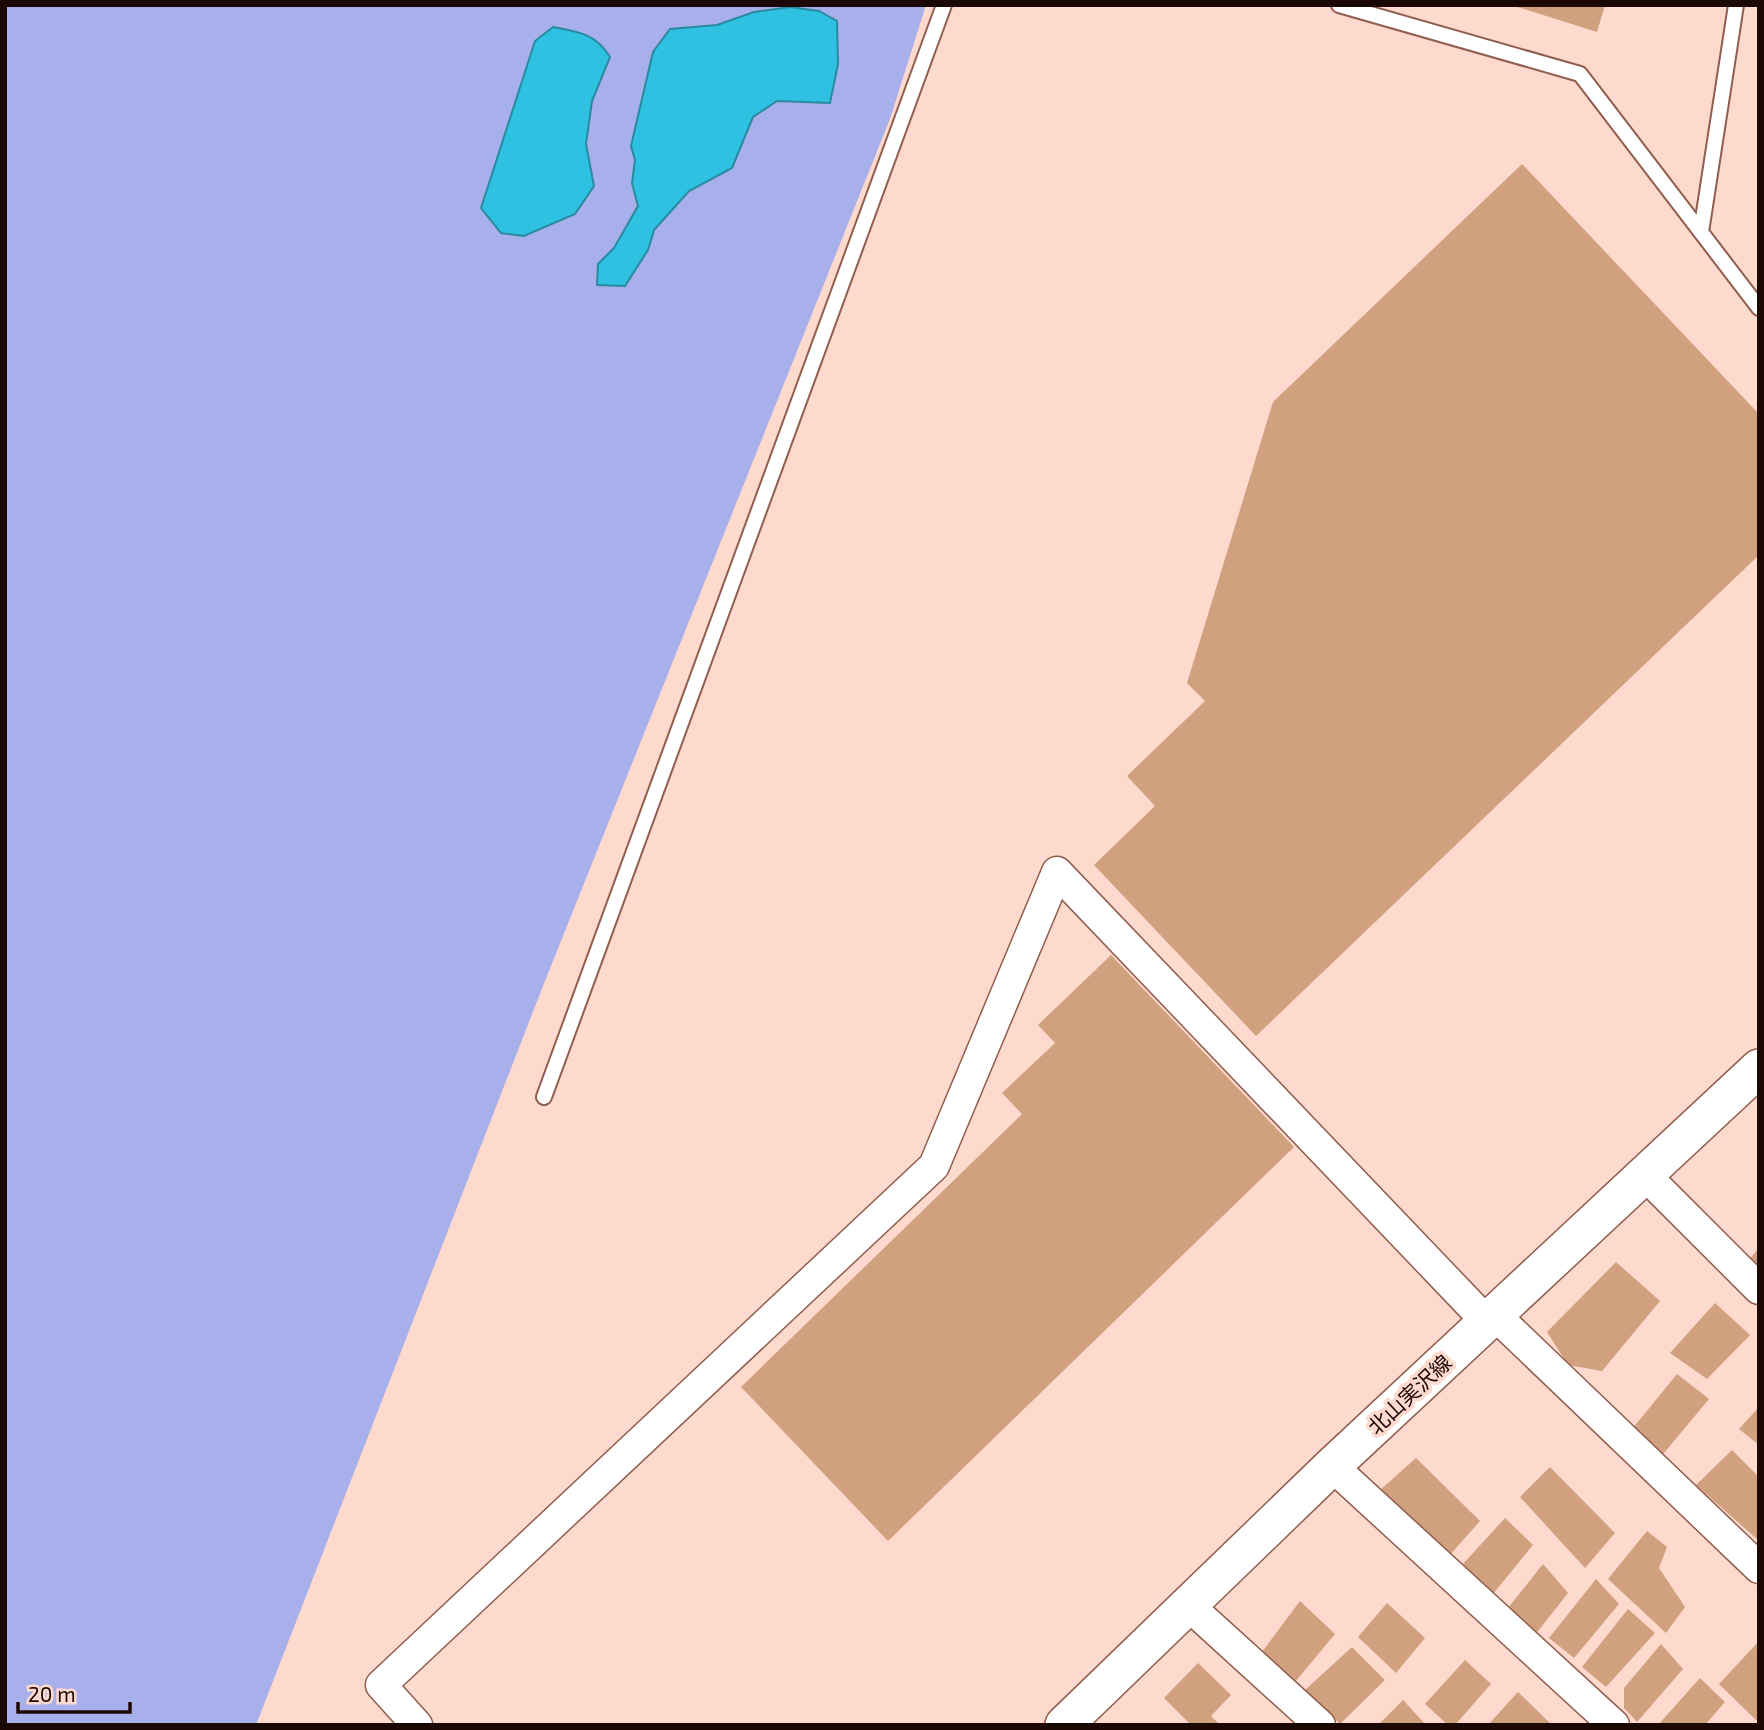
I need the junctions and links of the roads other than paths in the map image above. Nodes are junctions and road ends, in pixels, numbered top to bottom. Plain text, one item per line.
1 (944, 5) edge
2 (1339, 5) edge
3 (1736, 5) edge
4 (1701, 232) junction
5 (1759, 308) edge
6 (1759, 1068) edge
7 (544, 1097) dead end
8 (1644, 1174) junction
9 (1759, 1289) edge
10 (1491, 1318) junction
11 (1332, 1466) junction
12 (1759, 1568) edge
13 (1188, 1605) junction
14 (417, 1725) edge
15 (1064, 1725) edge
16 (1320, 1725) edge
17 (1614, 1725) edge

1 - 7 lane
2 - 4 lane
3 - 4 lane
4 - 5 lane
6 - 8 street, 北山実沢線
8 - 9 street
8 - 10 street, 北山実沢線
10 - 11 street, 北山実沢線
10 - 12 street
10 - 14 street
11 - 13 street, 北山実沢線
11 - 17 street
13 - 15 street, 北山実沢線
13 - 16 street

